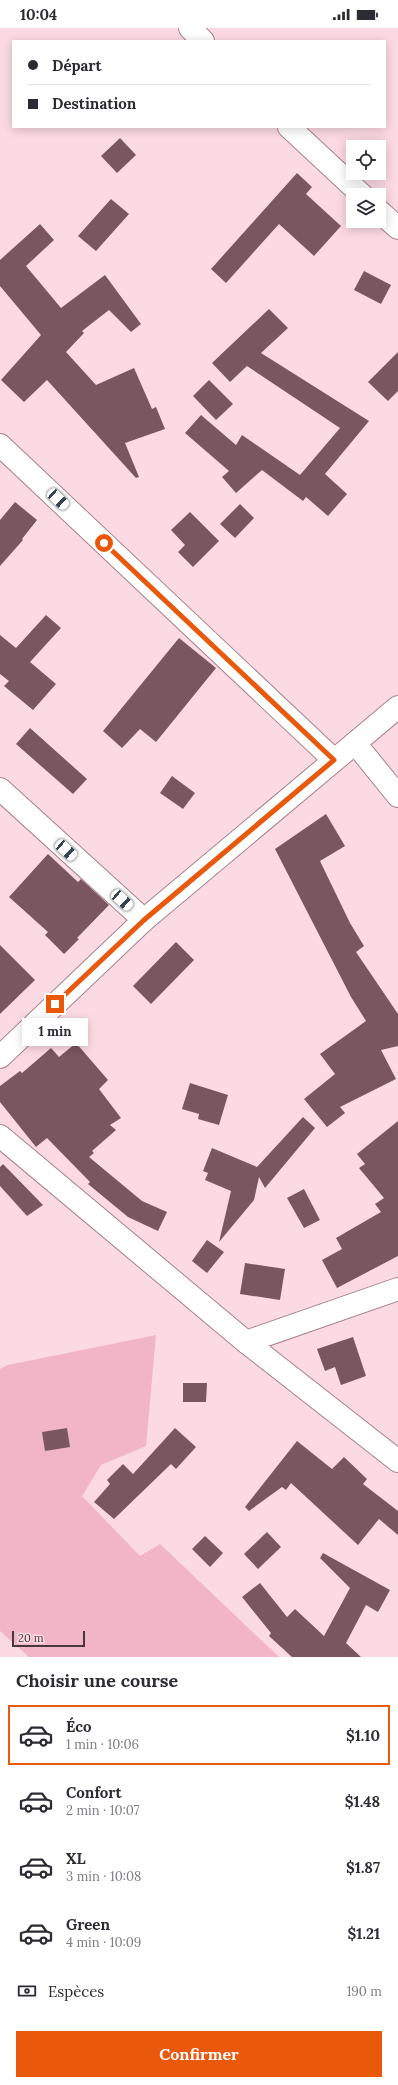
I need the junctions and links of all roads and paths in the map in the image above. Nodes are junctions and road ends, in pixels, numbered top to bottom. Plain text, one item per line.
1 (190, 28) edge
2 (202, 40) edge
3 (290, 128) edge
4 (354, 188) edge
5 (386, 217) edge
6 (398, 228) edge
7 (0, 445) edge
8 (398, 707) edge
9 (355, 743) junction
10 (334, 760) junction
11 (0, 789) edge
12 (398, 796) edge
13 (144, 920) junction
14 (0, 1057) edge
15 (0, 1136) edge
16 (398, 1289) edge
17 (246, 1342) junction
18 (398, 1461) edge

1 - 2 street
3 - 4 street
5 - 6 street
7 - 10 street
8 - 9 street
9 - 10 street
9 - 12 street
10 - 13 street
11 - 13 street
13 - 14 street
15 - 17 street
16 - 17 street
17 - 18 street

